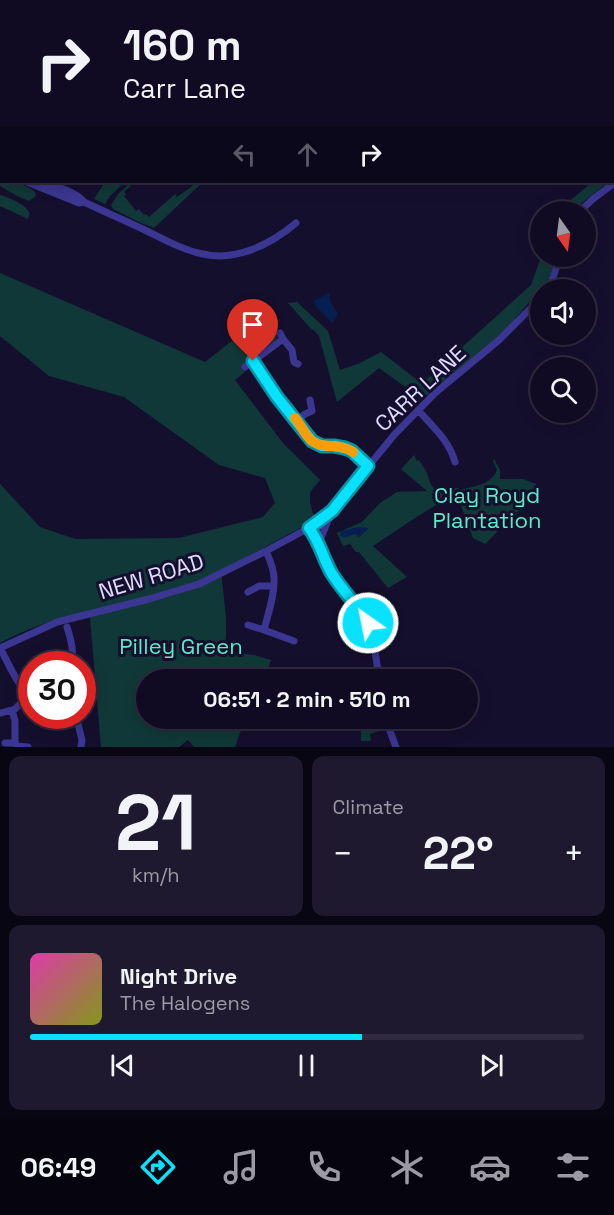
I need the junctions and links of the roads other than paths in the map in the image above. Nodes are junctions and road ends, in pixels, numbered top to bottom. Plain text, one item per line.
1 (47, 183) edge
2 (63, 183) edge
3 (614, 183) edge
4 (72, 194) junction
5 (591, 201) edge
6 (84, 202) junction
7 (296, 222) dead end
8 (530, 308) edge
9 (253, 361) junction
10 (298, 364) dead end
11 (245, 367) dead end
12 (310, 400) dead end
13 (418, 410) junction
14 (297, 421) junction
15 (455, 462) dead end
16 (368, 466) junction
17 (332, 511) junction
18 (309, 528) junction
19 (319, 543) junction
20 (266, 551) junction
21 (274, 586) junction
22 (248, 592) dead end
23 (248, 625) dead end
24 (67, 627) dead end
25 (264, 630) junction
26 (294, 641) dead end
27 (0, 648) edge
28 (73, 651) edge
29 (378, 669) edge
30 (18, 681) edge
31 (18, 706) edge
32 (12, 710) junction
33 (1, 712) edge
34 (79, 729) edge
35 (390, 729) edge
36 (5, 743) dead end
37 (15, 743) junction
38 (28, 747) edge
39 (81, 747) edge
40 (396, 747) edge

1 - 4 street
1 - 6 street
2 - 4 street
3 - 5 street
4 - 6 street
6 - 7 street
8 - 13 street, CARR LANE
9 - 10 street
9 - 11 street
9 - 14 street
12 - 14 street
13 - 15 street
13 - 16 street, CARR LANE
14 - 16 street
16 - 17 street, CARR LANE
17 - 18 street, CARR LANE
17 - 19 street, CARR LANE
18 - 19 street
18 - 20 street, NEW ROAD
19 - 29 street
20 - 21 street
20 - 27 street, NEW ROAD
21 - 22 street
21 - 25 street
23 - 25 street
24 - 28 street
25 - 26 street
27 - 30 street
31 - 32 street
32 - 33 street
32 - 37 street
34 - 39 street
35 - 40 street
36 - 37 street
37 - 38 street

